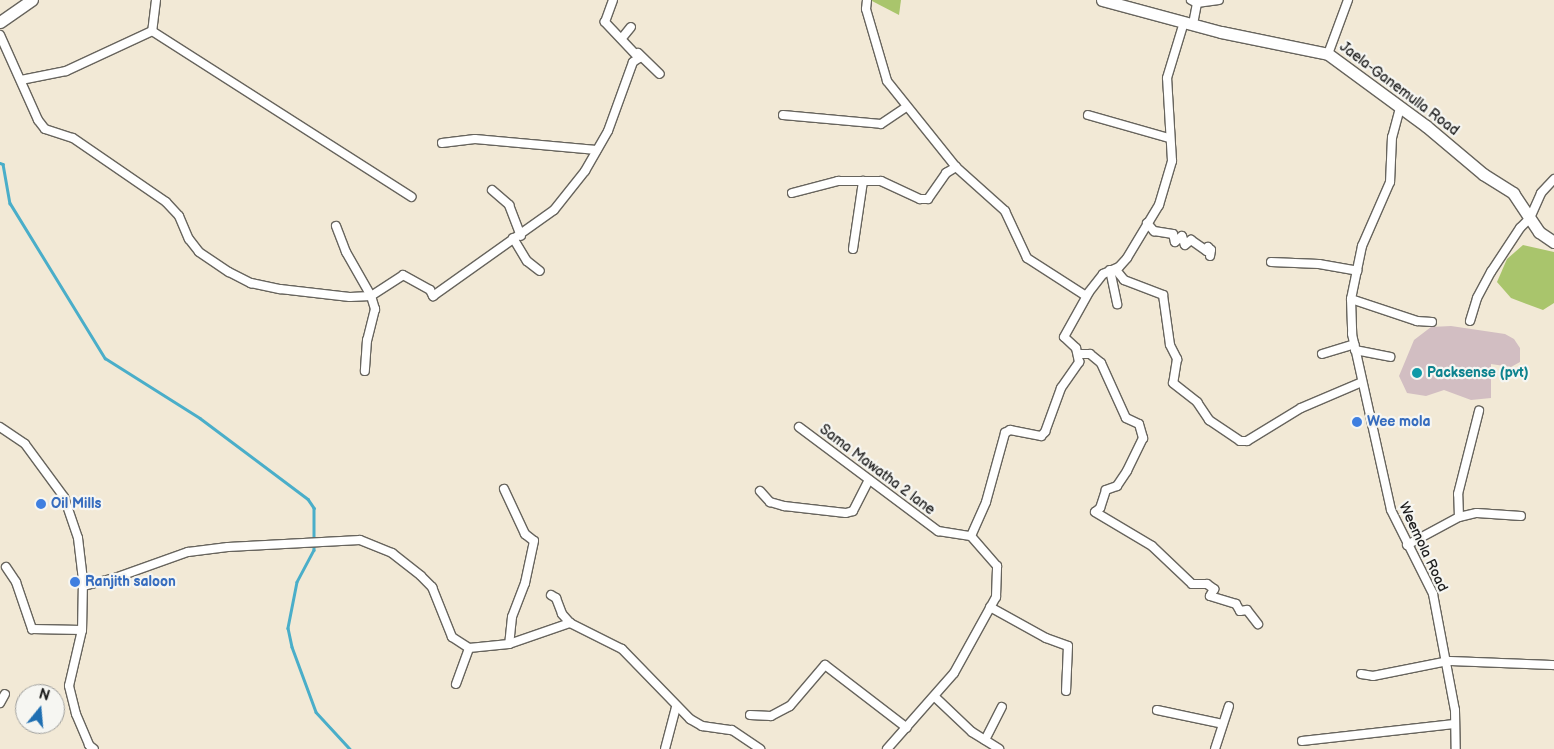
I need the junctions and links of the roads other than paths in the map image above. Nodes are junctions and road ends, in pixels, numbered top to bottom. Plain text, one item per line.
1 (32, 0) edge
2 (156, 0) edge
3 (613, 0) edge
4 (867, 0) edge
5 (1102, 0) edge
6 (1219, 0) edge
7 (1348, 0) edge
8 (1194, 1) edge
9 (1130, 5) edge
10 (0, 22) edge
11 (1189, 23) junction
12 (631, 26) dead end
13 (152, 31) junction
14 (0, 34) edge
15 (622, 38) junction
16 (638, 54) junction
17 (1328, 54) junction
18 (660, 74) dead end
19 (21, 80) junction
20 (906, 106) junction
21 (1400, 108) junction
22 (783, 115) dead end
23 (1088, 115) dead end
24 (1169, 138) junction
25 (442, 142) dead end
26 (597, 150) junction
27 (956, 167) junction
28 (1554, 179) edge
29 (863, 181) junction
30 (492, 190) dead end
31 (792, 193) dead end
32 (412, 197) dead end
33 (1530, 218) junction
34 (1147, 223) junction
35 (336, 226) dead end
36 (521, 236) junction
37 (513, 238) junction
38 (1554, 242) edge
39 (853, 249) dead end
40 (1210, 256) dead end
41 (1271, 262) dead end
42 (1113, 270) junction
43 (540, 271) dead end
44 (1357, 271) junction
45 (371, 296) junction
46 (1086, 296) junction
47 (1351, 298) junction
48 (1117, 304) dead end
49 (1470, 320) dead end
50 (1432, 322) dead end
51 (1354, 347) junction
52 (1080, 354) junction
53 (1322, 354) dead end
54 (1390, 357) dead end
55 (365, 371) dead end
56 (1362, 382) junction
57 (1479, 411) dead end
58 (0, 427) edge
59 (799, 427) dead end
60 (869, 480) junction
61 (504, 488) dead end
62 (760, 490) dead end
63 (1521, 516) dead end
64 (1459, 517) junction
65 (971, 536) junction
66 (1407, 545) junction
67 (6, 567) dead end
68 (83, 586) junction
69 (551, 595) dead end
70 (990, 607) junction
71 (570, 623) junction
72 (1258, 624) dead end
73 (82, 630) junction
74 (509, 644) junction
75 (469, 648) junction
76 (1448, 661) junction
77 (1554, 665) edge
78 (1361, 674) dead end
79 (456, 684) dead end
80 (1066, 691) dead end
81 (5, 694) dead end
82 (935, 697) junction
83 (0, 703) edge
84 (1229, 706) dead end
85 (676, 707) junction
86 (1002, 707) dead end
87 (1157, 710) dead end
88 (750, 715) dead end
89 (1223, 724) junction
90 (1454, 724) junction
91 (907, 728) junction
92 (985, 740) junction
93 (1302, 742) dead end
94 (758, 748) edge
95 (94, 749) edge
96 (665, 749) edge
97 (887, 749) edge
98 (999, 749) edge
99 (1215, 749) edge
100 (1456, 749) edge

1 - 10 main road
2 - 13 street
3 - 15 street
4 - 20 street
5 - 9 main road, Jaela-Ganemulla Road
6 - 8 street
7 - 17 street
8 - 11 street
9 - 11 main road, Jaela-Ganemulla Road
11 - 17 main road, Jaela-Ganemulla Road
11 - 24 street
12 - 15 street
13 - 19 street
13 - 32 street
14 - 19 street
15 - 16 street
16 - 18 street
16 - 26 street
17 - 21 main road, Jaela-Ganemulla Road
19 - 45 street
20 - 22 street
20 - 27 street
21 - 33 main road, Jaela-Ganemulla Road
21 - 44 street, Weemola Road
23 - 24 street
24 - 34 street
25 - 26 street
26 - 36 street
27 - 29 street
27 - 46 street
28 - 33 street
29 - 31 street
29 - 39 street
30 - 36 street
33 - 38 main road, Jaela-Ganemulla Road
33 - 49 street
34 - 40 street
34 - 42 street
35 - 45 street
36 - 37 street
37 - 43 street
37 - 45 street
41 - 44 street
42 - 46 street
42 - 48 street
42 - 56 street
44 - 47 street, Weemola Road
45 - 55 street
46 - 52 street
47 - 50 street
47 - 51 street, Weemola Road
51 - 53 street
51 - 54 street
51 - 56 street, Weemola Road
52 - 65 street
52 - 72 street
56 - 66 street, Weemola Road
57 - 64 street
58 - 68 street
59 - 60 street, Sama Mawatha 2 lane
60 - 62 street
60 - 65 street, Sama Mawatha 2 lane
61 - 74 street
63 - 64 street
64 - 66 street
65 - 70 street
66 - 76 street, Weemola Road
67 - 73 street
68 - 73 street
68 - 75 street
69 - 71 street
70 - 80 street
70 - 82 street
71 - 74 street
71 - 85 street
73 - 95 street
74 - 75 street
75 - 79 street
76 - 77 street
76 - 78 street
76 - 90 street, Weemola Road
81 - 83 street
82 - 91 street
82 - 92 street
84 - 89 street
85 - 94 street
85 - 96 street
86 - 92 street
87 - 89 street
88 - 91 street
89 - 99 street
90 - 93 street
90 - 100 street, Weemola Road
91 - 97 street
92 - 98 street

